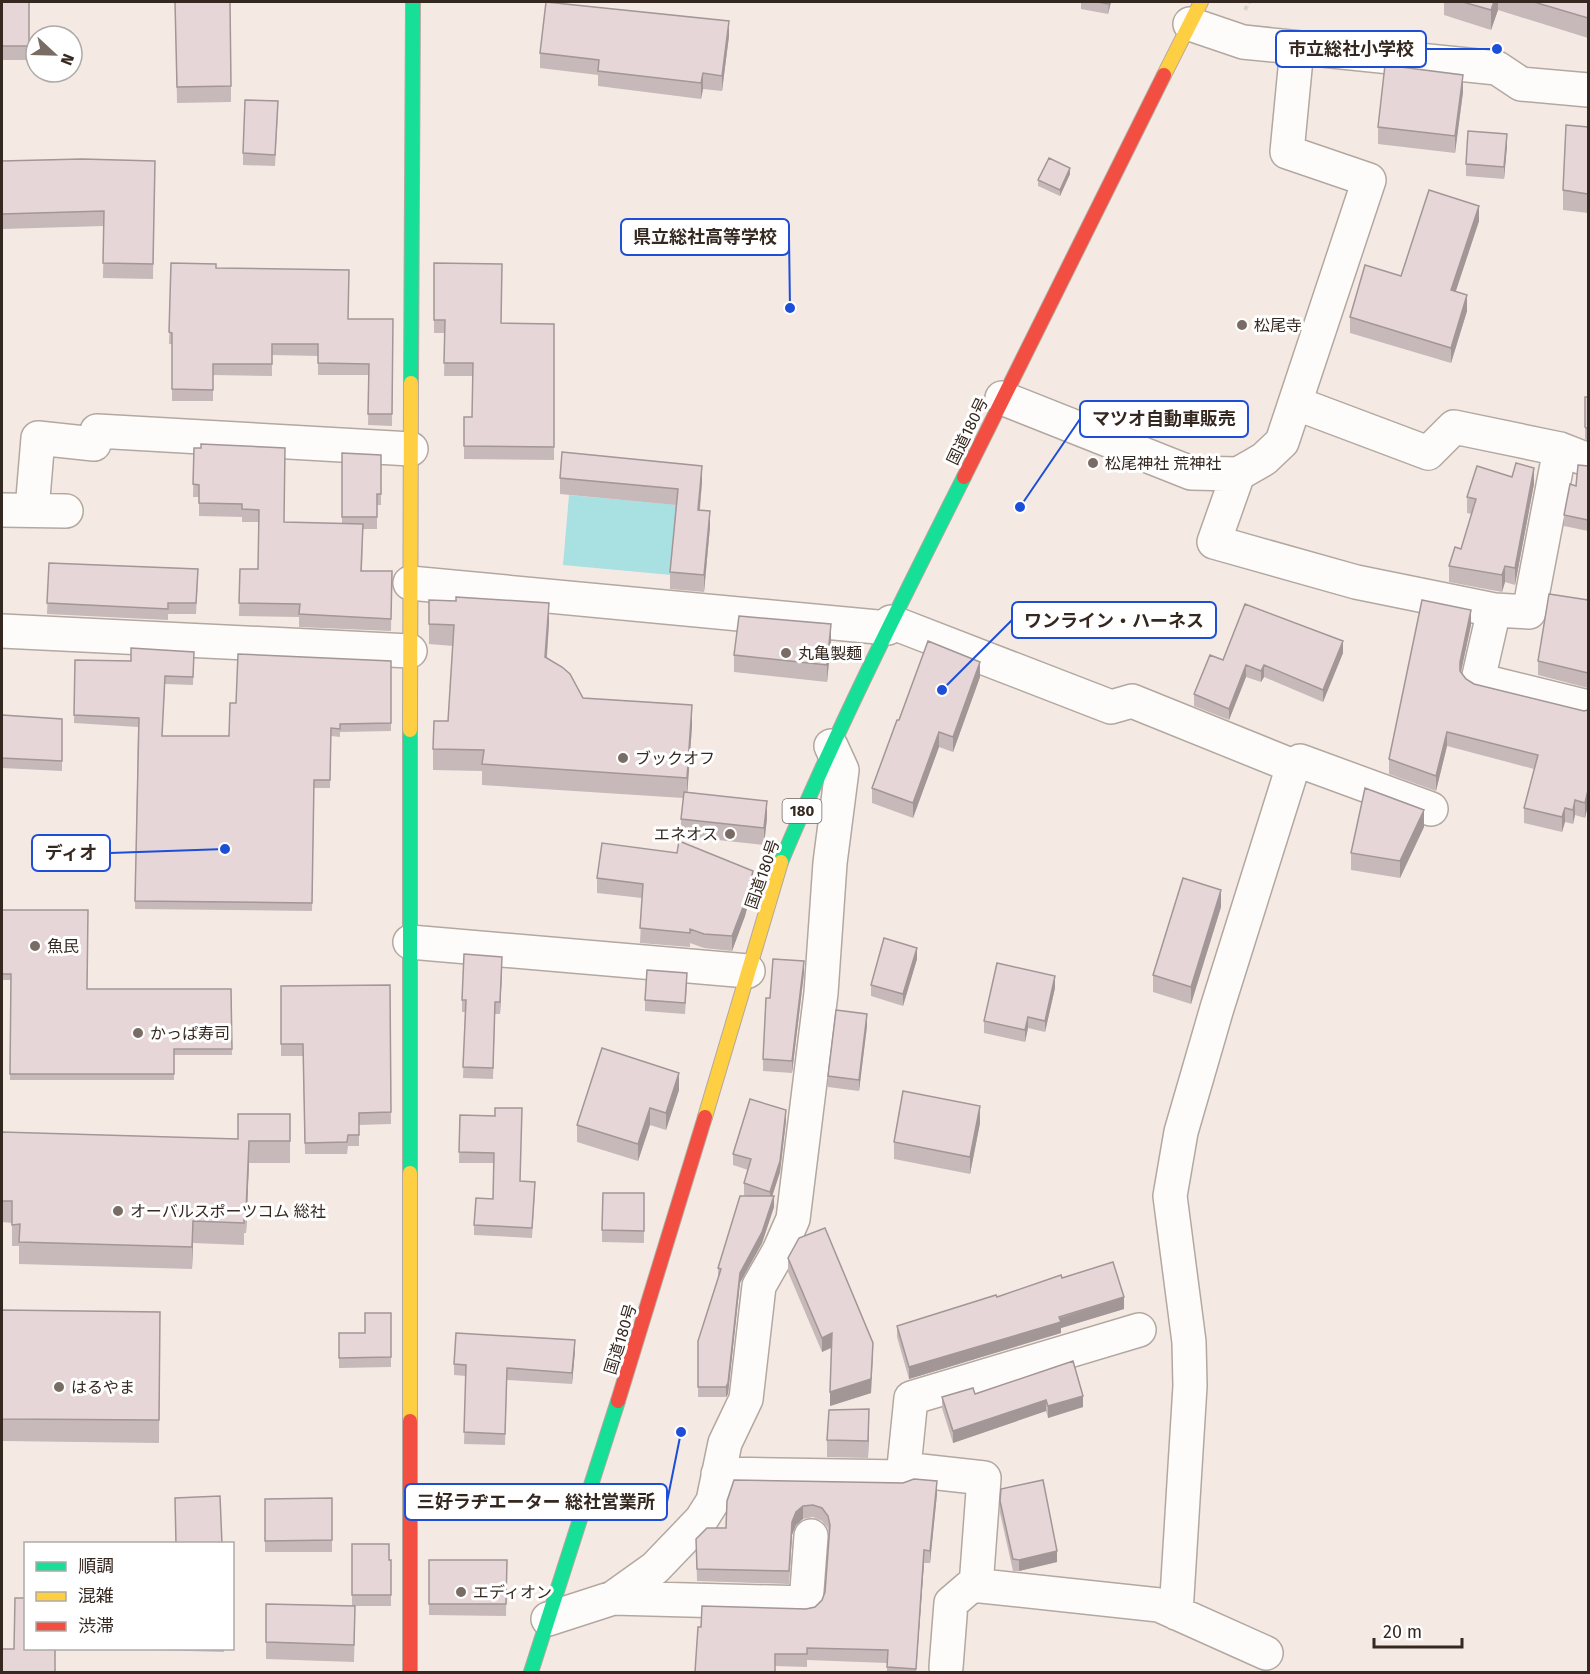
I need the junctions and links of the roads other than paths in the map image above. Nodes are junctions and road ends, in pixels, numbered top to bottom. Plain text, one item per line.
1 (413, 2) edge
2 (1195, 13) edge
3 (1297, 48) junction
4 (1588, 90) edge
5 (1002, 398) junction
6 (1295, 403) junction
7 (411, 450) junction
8 (1574, 454) edge
9 (1238, 474) junction
10 (17, 510) edge
11 (66, 511) dead end
12 (410, 583) junction
13 (1494, 610) junction
14 (889, 625) junction
15 (2, 631) edge
16 (410, 651) junction
17 (1588, 707) edge
18 (831, 746) junction
19 (1293, 766) junction
20 (1431, 809) dead end
21 (410, 942) junction
22 (748, 971) junction
23 (1139, 1330) dead end
24 (903, 1469) junction
25 (718, 1474) junction
26 (812, 1536) dead end
27 (976, 1586) junction
28 (613, 1598) junction
29 (1176, 1612) junction
30 (548, 1619) junction
31 (1266, 1653) dead end
32 (946, 1667) dead end
33 (410, 1672) edge
34 (531, 1672) edge

1 - 7 main road
2 - 3 street
2 - 5 main road, 国道180号 / 180
3 - 4 street
3 - 6 street
5 - 9 street
5 - 14 main road, 国道180号 / 180
6 - 8 street
6 - 9 street
7 - 10 street
7 - 12 main road
8 - 13 street
9 - 13 street
10 - 11 street
12 - 14 street
12 - 16 main road
13 - 17 street
14 - 18 main road, 国道180号 / 180
14 - 19 street
15 - 16 street
16 - 21 main road
18 - 22 main road, 国道180号 / 180
18 - 25 street
19 - 20 street
19 - 29 street
21 - 22 street
21 - 33 main road
22 - 30 main road, 国道180号 / 180
23 - 24 street
24 - 25 street
24 - 27 street
25 - 28 street
26 - 28 street
27 - 29 street
27 - 32 street
28 - 30 street
29 - 31 street
30 - 34 main road, 国道180号 / 180

